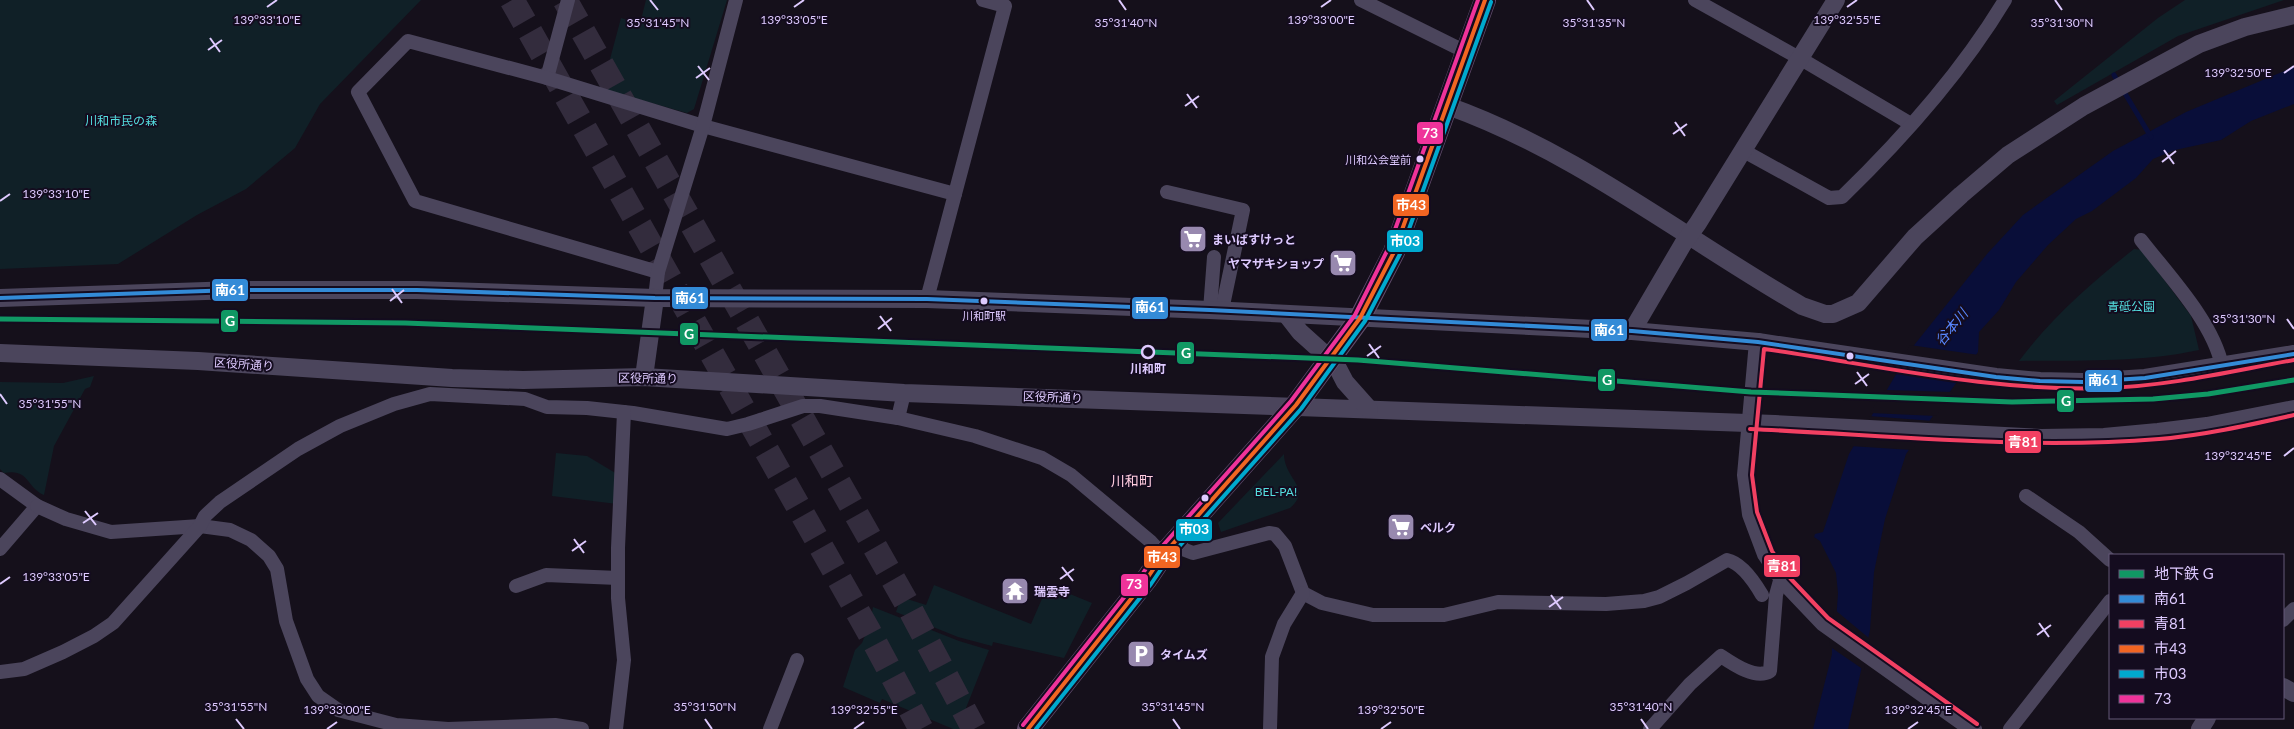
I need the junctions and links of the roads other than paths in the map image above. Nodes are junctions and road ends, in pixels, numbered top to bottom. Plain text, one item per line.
1 (568, 0) edge
2 (736, 0) edge
3 (983, 0) edge
4 (1361, 0) edge
5 (1485, 0) edge
6 (1695, 0) edge
7 (1836, 0) edge
8 (2005, 0) edge
9 (2294, 15) edge
10 (1468, 53) junction
11 (1801, 59) junction
12 (546, 78) junction
13 (1448, 106) junction
14 (1911, 124) junction
15 (703, 126) junction
16 (1742, 150) junction
17 (1168, 192) dead end
18 (955, 194) junction
19 (1690, 236) junction
20 (2141, 240) dead end
21 (1214, 257) dead end
22 (658, 272) junction
23 (0, 298) edge
24 (655, 298) junction
25 (927, 299) junction
26 (1216, 310) junction
27 (1286, 314) junction
28 (1360, 318) junction
29 (1632, 331) junction
30 (1758, 342) junction
31 (0, 353) edge
32 (2294, 354) edge
33 (1331, 358) junction
34 (2222, 366) junction
35 (644, 377) junction
36 (522, 380) junction
37 (904, 393) junction
38 (525, 399) junction
39 (1296, 405) junction
40 (1369, 408) junction
41 (2294, 409) edge
42 (624, 412) junction
43 (898, 418) junction
44 (1750, 423) junction
45 (0, 479) edge
46 (2026, 496) dead end
47 (37, 506) junction
48 (200, 526) junction
49 (0, 549) edge
50 (1167, 550) junction
51 (2109, 559) edge
52 (618, 578) junction
53 (1783, 580) junction
54 (516, 586) dead end
55 (1303, 592) junction
56 (1762, 595) dead end
57 (2109, 602) edge
58 (2294, 609) edge
59 (2284, 619) edge
60 (797, 660) dead end
61 (0, 672) edge
62 (395, 727) edge
63 (545, 727) edge
64 (582, 729) edge
65 (616, 729) edge
66 (770, 729) edge
67 (1028, 729) edge
68 (1270, 729) edge
69 (1650, 729) edge
70 (1973, 729) edge
71 (2010, 729) edge

1 - 12 street
2 - 15 street
3 - 18 street
4 - 10 street
5 - 10 main road
6 - 11 street
7 - 11 street
8 - 14 street
9 - 19 street
10 - 13 main road
11 - 14 street
11 - 16 street
12 - 15 street
12 - 22 street
13 - 19 street
13 - 28 main road
14 - 16 street
15 - 18 street
15 - 22 street
16 - 19 street
17 - 26 street
18 - 25 street
19 - 29 street
20 - 34 street
21 - 26 street
22 - 24 street
23 - 24 street
24 - 25 street
24 - 35 street
25 - 26 street
26 - 27 street
27 - 28 street
27 - 33 street
28 - 29 street
28 - 33 main road
29 - 30 street
30 - 34 street
30 - 44 street
31 - 36 street, 区役所通り
32 - 34 street
33 - 39 main road
33 - 40 street
35 - 36 street, 区役所通り
35 - 37 street, 区役所通り
36 - 38 street
37 - 39 street, 区役所通り
37 - 43 street
38 - 42 street
38 - 48 street
39 - 40 street, 区役所通り
39 - 50 main road
40 - 44 street, 区役所通り
41 - 44 street, 区役所通り
42 - 43 street
42 - 52 street
43 - 50 street
44 - 53 street
45 - 47 street
46 - 51 street
47 - 48 street
47 - 49 street
48 - 61 street
48 - 62 street
50 - 55 street
50 - 67 main road
52 - 54 street
52 - 65 street
53 - 69 street
53 - 70 street
55 - 56 street
55 - 68 street
57 - 71 street
58 - 59 street
60 - 66 street
62 - 63 street
63 - 64 street

